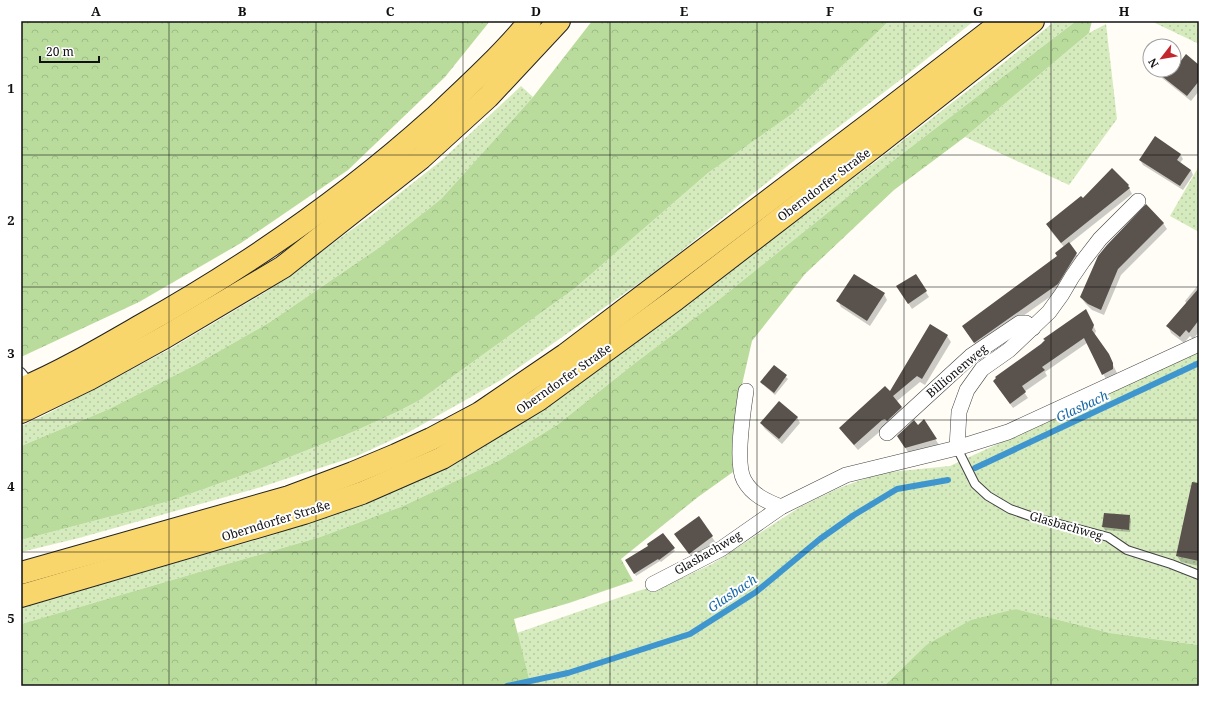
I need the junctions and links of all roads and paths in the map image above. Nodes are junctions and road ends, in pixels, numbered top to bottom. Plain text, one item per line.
1 (530, 21) edge
2 (559, 21) edge
3 (1003, 21) edge
4 (1033, 21) edge
5 (1138, 201) dead end
6 (1033, 328) junction
7 (1199, 344) edge
8 (25, 382) edge
9 (746, 391) dead end
10 (21, 412) edge
11 (887, 433) dead end
12 (957, 448) junction
13 (781, 507) junction
14 (21, 573) edge
15 (1199, 575) edge
16 (653, 584) dead end
17 (21, 596) edge

1 - 8 main road
2 - 10 main road
3 - 14 main road, Oberndorfer Straße
4 - 17 main road, Oberndorfer Straße
5 - 6 street, Billionenweg
6 - 11 street, Billionenweg
6 - 12 street, Billionenweg
7 - 12 street, Glasbachweg
9 - 13 street
12 - 13 street, Glasbachweg
12 - 15 lane, Glasbachweg
13 - 16 street, Glasbachweg

